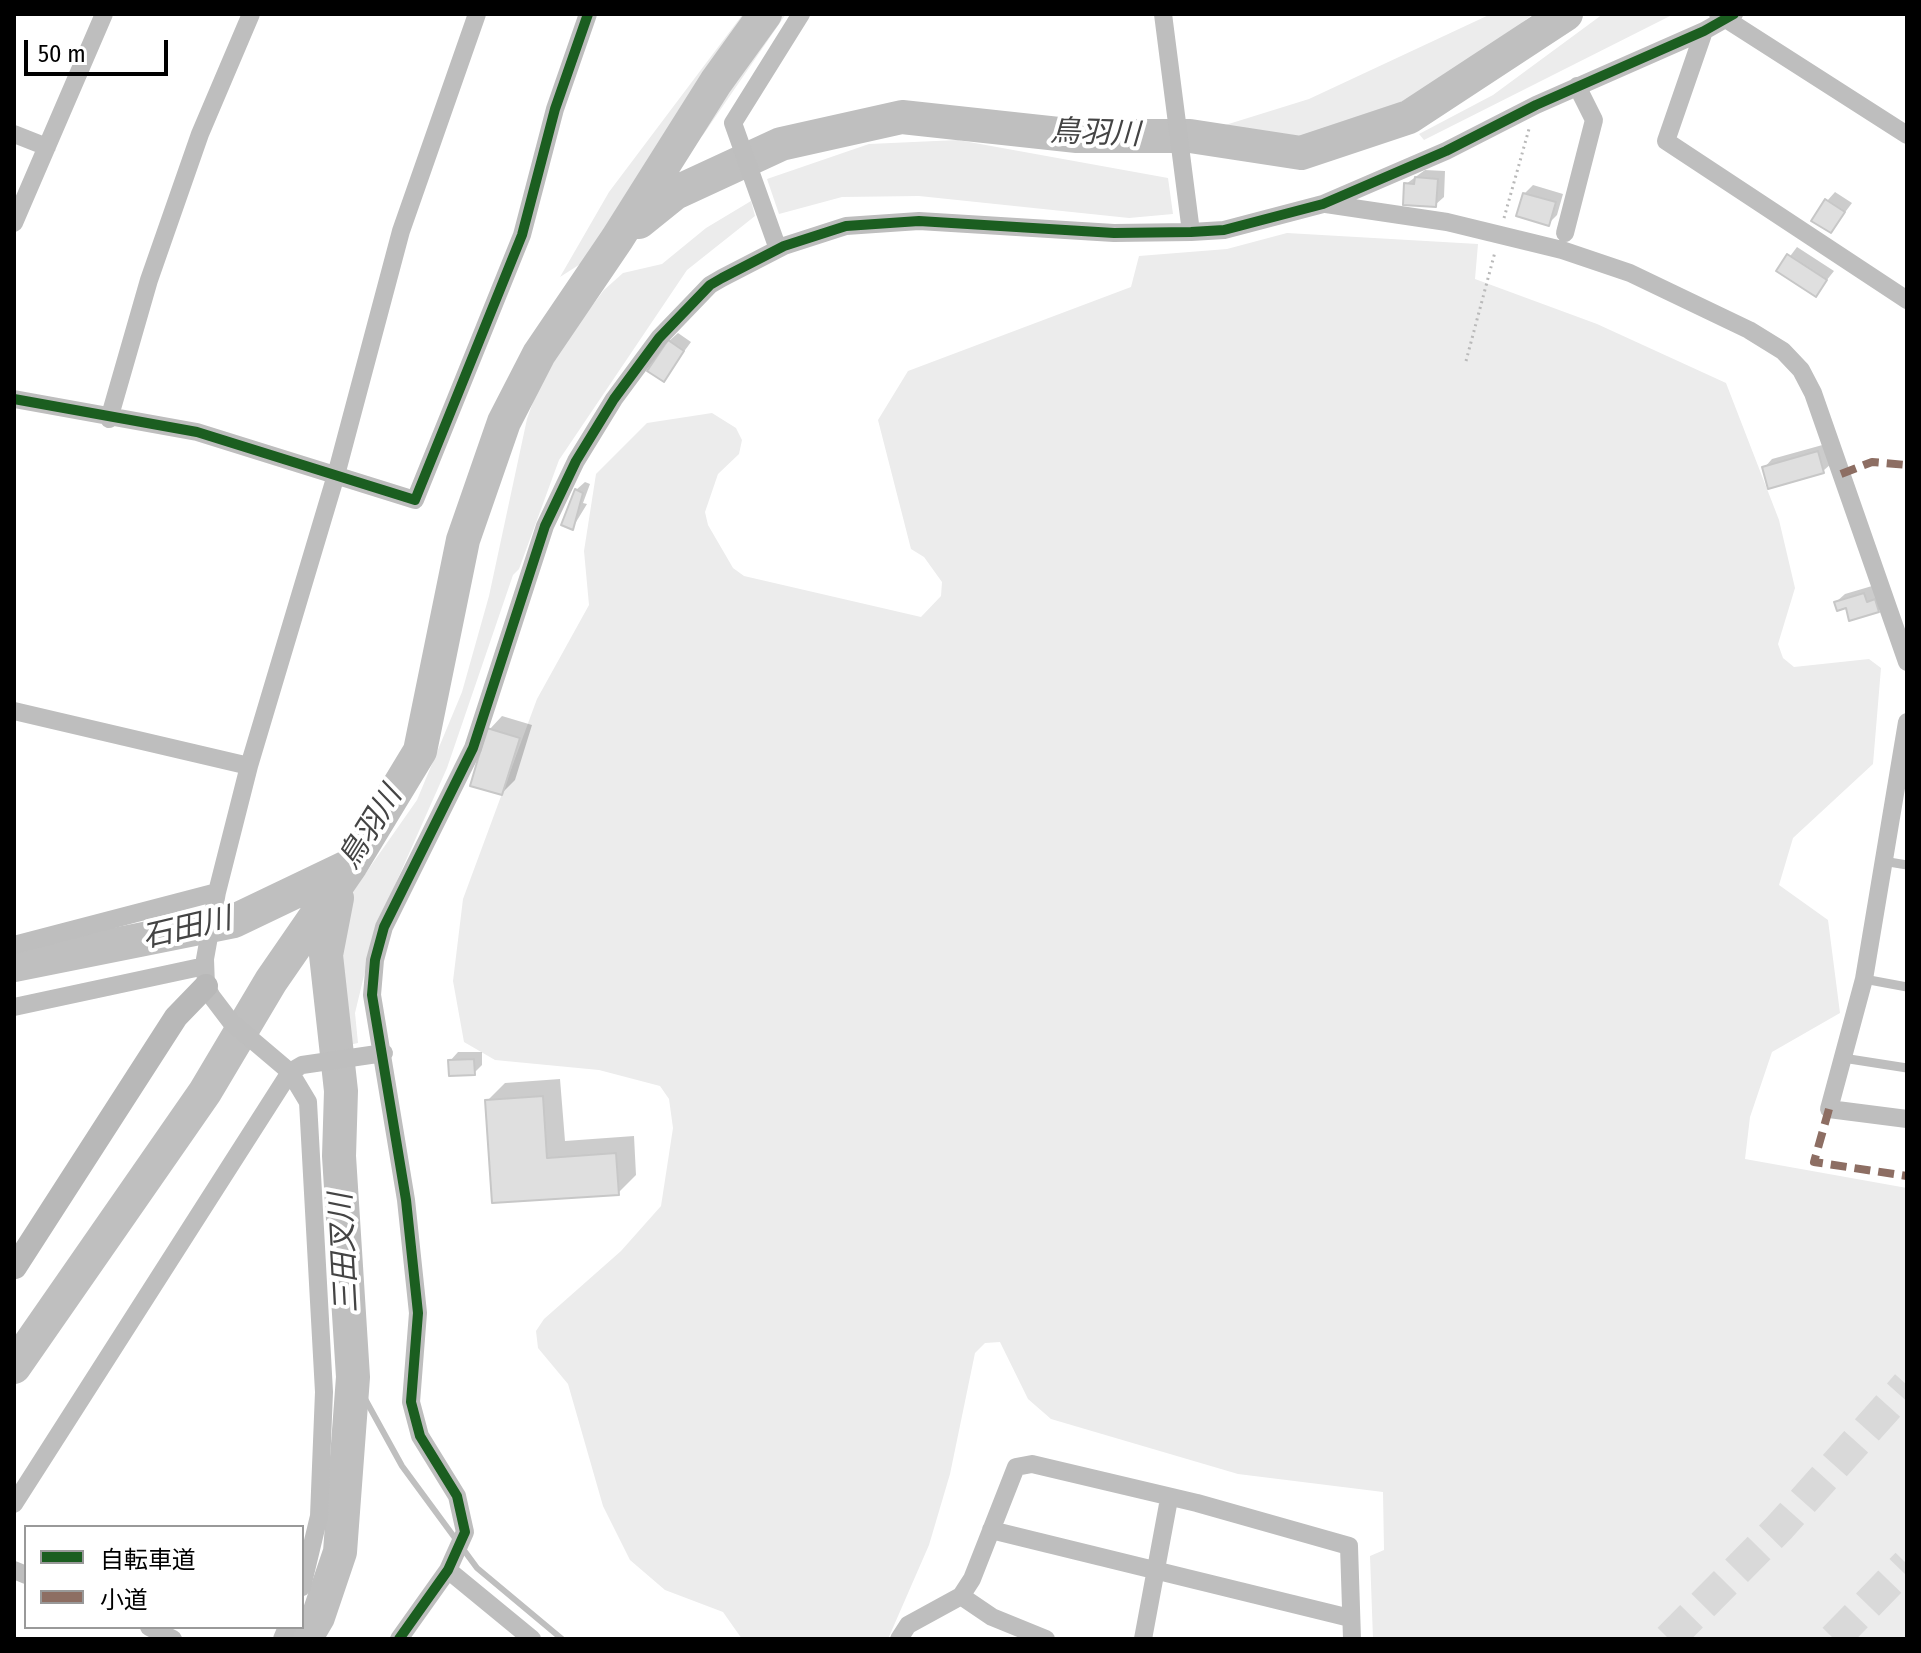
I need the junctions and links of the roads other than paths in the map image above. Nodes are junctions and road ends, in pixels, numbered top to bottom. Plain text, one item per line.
1 (104, 14) edge
2 (251, 14) edge
3 (477, 14) edge
4 (588, 14) edge
5 (801, 14) edge
6 (1163, 14) edge
7 (1725, 15) edge
8 (1704, 31) junction
9 (1577, 86) junction
10 (14, 134) edge
11 (1907, 135) edge
12 (47, 147) junction
13 (1323, 204) junction
14 (14, 223) edge
15 (1191, 229) junction
16 (1565, 233) dead end
17 (778, 249) junction
18 (1907, 300) edge
19 (14, 399) edge
20 (109, 419) junction
21 (336, 475) junction
22 (1907, 662) edge
23 (14, 711) edge
24 (1907, 722) edge
25 (249, 766) junction
26 (1902, 782) edge
27 (1883, 861) junction
28 (1907, 865) edge
29 (216, 898) junction
30 (14, 945) edge
31 (207, 977) junction
32 (1864, 979) junction
33 (1907, 987) edge
34 (14, 1007) edge
35 (378, 1053) junction
36 (1843, 1058) junction
37 (1907, 1068) edge
38 (296, 1069) junction
39 (1907, 1119) edge
40 (14, 1267) edge
41 (1169, 1499) junction
42 (14, 1504) edge
43 (991, 1530) junction
44 (452, 1562) junction
45 (1156, 1571) junction
46 (304, 1579) edge
47 (961, 1596) junction
48 (1350, 1618) junction
49 (153, 1629) edge
50 (173, 1639) edge
51 (399, 1639) edge
52 (532, 1639) edge
53 (899, 1639) edge
54 (1046, 1639) edge
55 (1143, 1639) edge
56 (1352, 1639) edge

1 - 12 street
2 - 20 street
3 - 21 street
4 - 21 street
5 - 17 street
6 - 15 street
7 - 8 street
7 - 11 street
8 - 9 street
8 - 18 street
9 - 13 street
9 - 16 street
10 - 12 street
12 - 14 street
13 - 15 street
13 - 22 street
15 - 17 street
17 - 35 street
19 - 20 street
20 - 21 street
21 - 25 street
23 - 25 street
24 - 26 street
25 - 29 street
26 - 27 street
27 - 28 lane
27 - 32 street
29 - 30 street
29 - 31 street
31 - 34 street
31 - 38 street
31 - 40 street
32 - 33 lane
32 - 36 street
35 - 38 street
35 - 44 street
36 - 37 lane
36 - 39 street
38 - 42 street
38 - 46 street
41 - 43 street
41 - 45 street
41 - 48 street
43 - 45 street
43 - 47 street
44 - 51 street
44 - 52 street
45 - 48 street
45 - 55 street
47 - 53 street
47 - 54 street
48 - 56 street
49 - 50 street

